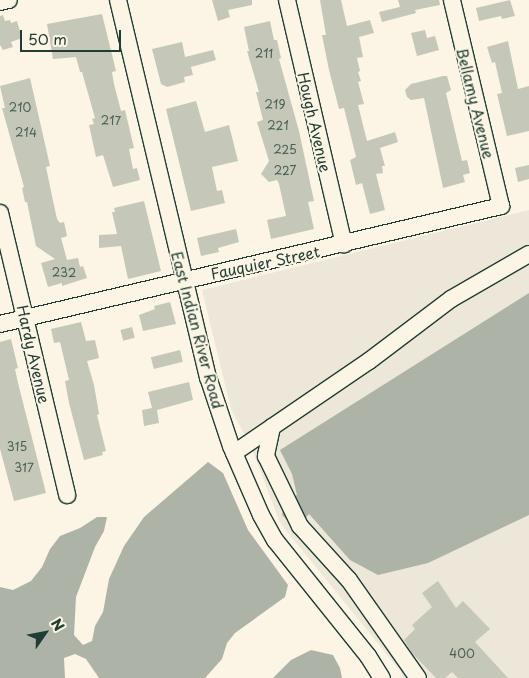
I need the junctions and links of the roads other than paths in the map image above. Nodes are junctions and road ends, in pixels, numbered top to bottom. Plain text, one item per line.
1 (9, 0) edge
2 (118, 0) edge
3 (287, 0) edge
4 (452, 0) edge
5 (0, 2) edge
6 (501, 206) joint
7 (0, 213) edge
8 (344, 244) junction
9 (529, 254) edge
10 (184, 280) junction
11 (25, 318) junction
12 (0, 324) edge
13 (272, 427) junction
14 (234, 453) junction
15 (67, 495) dead end
16 (382, 678) edge
17 (418, 678) edge

1 - 5 street
2 - 10 street, East Indian River Road
3 - 8 street, Hough Avenue
4 - 6 street, Bellamy Avenue
6 - 8 street, Fauquier Street
7 - 11 street, Hardy Avenue
8 - 10 street, Fauquier Street
9 - 13 street
10 - 11 street, Fauquier Street
10 - 14 street, East Indian River Road
11 - 12 street, Fauquier Street
11 - 15 street, Hardy Avenue
13 - 14 street
13 - 17 street
14 - 16 street, East Indian River Road

